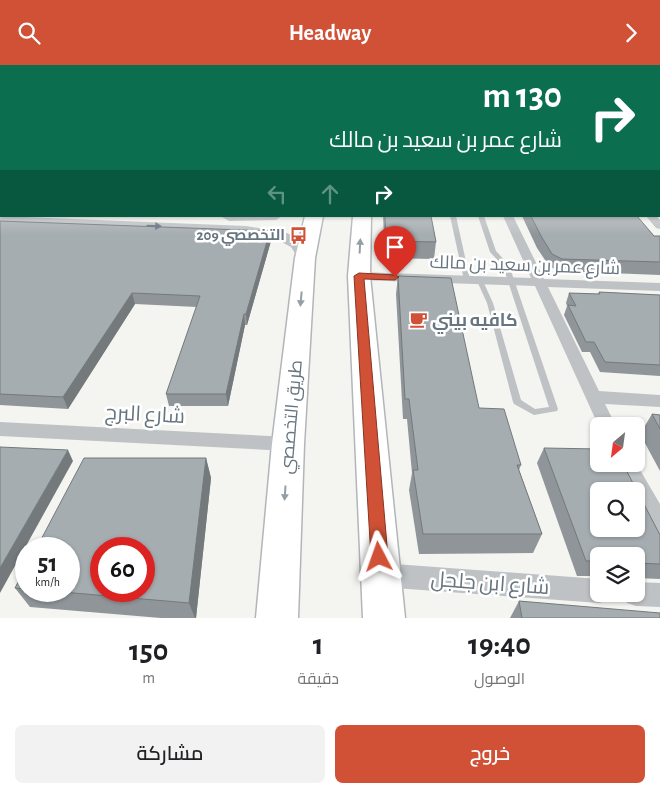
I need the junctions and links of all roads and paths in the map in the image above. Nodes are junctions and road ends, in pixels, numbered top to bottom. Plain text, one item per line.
1 (219, 217) edge
2 (272, 217) edge
3 (314, 217) edge
4 (362, 217) edge
5 (453, 217) edge
6 (481, 217) edge
7 (508, 217) edge
8 (0, 220) edge
9 (248, 224) junction
10 (305, 258) junction
11 (359, 276) junction
12 (473, 281) junction
13 (512, 282) junction
14 (538, 284) junction
15 (660, 287) edge
16 (592, 397) junction
17 (660, 401) edge
18 (602, 417) edge
19 (0, 429) edge
20 (288, 444) junction
21 (632, 473) edge
22 (660, 525) edge
23 (381, 575) junction
24 (590, 590) edge
25 (645, 594) edge
26 (660, 595) edge
27 (277, 618) edge
28 (384, 618) edge

1 - 9 street
2 - 9 street
3 - 10 main road, طريق التخصصي
11 -> 4 main road
5 - 12 lane
6 - 13 lane
7 - 14 street
8 -> 9 street
9 - 10 street
10 -> 20 main road, طريق التخصصي
11 - 12 street, شارع عمر بن سعيد بن مالك
11 - 23 main road
12 - 13 street, شارع عمر بن سعيد بن مالك
12 - 13 lane
13 - 14 street, شارع عمر بن سعيد بن مالك
14 - 15 street, شارع عمر بن سعيد بن مالك
14 - 16 street
16 - 17 street
16 - 18 street
19 - 20 street, شارع البرج
20 -> 27 main road, طريق التخصصي
21 - 22 street
23 - 24 street, شارع ابن جلجل
23 - 28 main road
25 - 26 street

